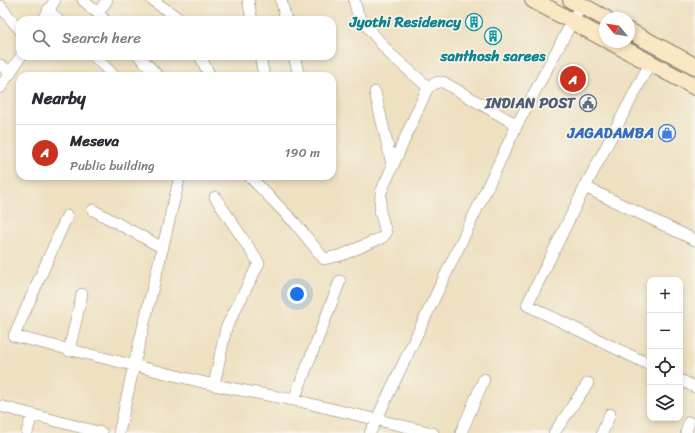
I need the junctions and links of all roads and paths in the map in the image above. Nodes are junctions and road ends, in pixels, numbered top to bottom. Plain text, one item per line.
1 (55, 0) edge
2 (83, 0) edge
3 (107, 0) edge
4 (152, 0) edge
5 (248, 0) edge
6 (281, 0) edge
7 (354, 0) edge
8 (533, 0) edge
9 (576, 3) edge
10 (0, 6) edge
11 (48, 10) junction
12 (599, 15) edge
13 (45, 16) edge
14 (54, 16) edge
15 (100, 16) edge
16 (101, 16) edge
17 (175, 16) edge
18 (251, 16) edge
19 (285, 16) edge
20 (572, 22) junction
21 (16, 25) edge
22 (635, 34) edge
23 (599, 36) edge
24 (621, 48) edge
25 (19, 60) edge
26 (98, 60) edge
27 (144, 60) edge
28 (202, 60) edge
29 (261, 60) edge
30 (295, 60) edge
31 (650, 63) junction
32 (0, 66) edge
33 (695, 66) edge
34 (110, 72) edge
35 (154, 72) edge
36 (208, 72) edge
37 (263, 72) edge
38 (298, 72) edge
39 (11, 73) junction
40 (428, 87) junction
41 (695, 87) edge
42 (0, 88) edge
43 (375, 92) dead end
44 (517, 125) junction
45 (392, 165) junction
46 (179, 180) edge
47 (253, 180) edge
48 (585, 187) junction
49 (215, 197) dead end
50 (93, 210) dead end
51 (67, 216) dead end
52 (695, 240) edge
53 (163, 248) junction
54 (340, 281) dead end
55 (82, 294) dead end
56 (69, 351) junction
57 (647, 364) edge
58 (134, 365) junction
59 (484, 379) dead end
60 (683, 381) edge
61 (588, 383) dead end
62 (214, 385) junction
63 (695, 387) edge
64 (294, 400) junction
65 (0, 406) edge
66 (32, 414) junction
67 (610, 414) dead end
68 (375, 420) junction
69 (27, 433) edge
70 (102, 433) edge
71 (119, 433) edge
72 (370, 433) edge
73 (433, 433) edge
74 (461, 433) edge
75 (554, 433) edge
76 (602, 433) edge

1 - 11 street
2 - 15 street
3 - 16 street
4 - 17 street
5 - 18 street
6 - 19 street
7 - 40 street
8 - 20 street
9 - 12 street
9 - 20 street
10 - 21 street
11 - 13 street
11 - 14 street
20 - 23 street
20 - 44 street
22 - 33 street
24 - 31 street
25 - 39 street
26 - 34 street
27 - 35 street
28 - 36 street
29 - 37 street
30 - 38 street
31 - 41 street
31 - 48 street
32 - 39 street
39 - 42 street
40 - 44 street
40 - 45 street
43 - 45 street
44 - 68 street
45 - 47 street
46 - 53 street
48 - 52 street
48 - 57 street
49 - 62 street
50 - 53 street
51 - 56 street
53 - 58 street
54 - 64 street
55 - 56 street
56 - 58 street
58 - 62 street
58 - 71 street
59 - 74 street
60 - 63 street
61 - 75 street
62 - 64 street
64 - 68 street
65 - 66 street
66 - 69 street
66 - 70 street
67 - 76 street
68 - 72 street
68 - 73 street

